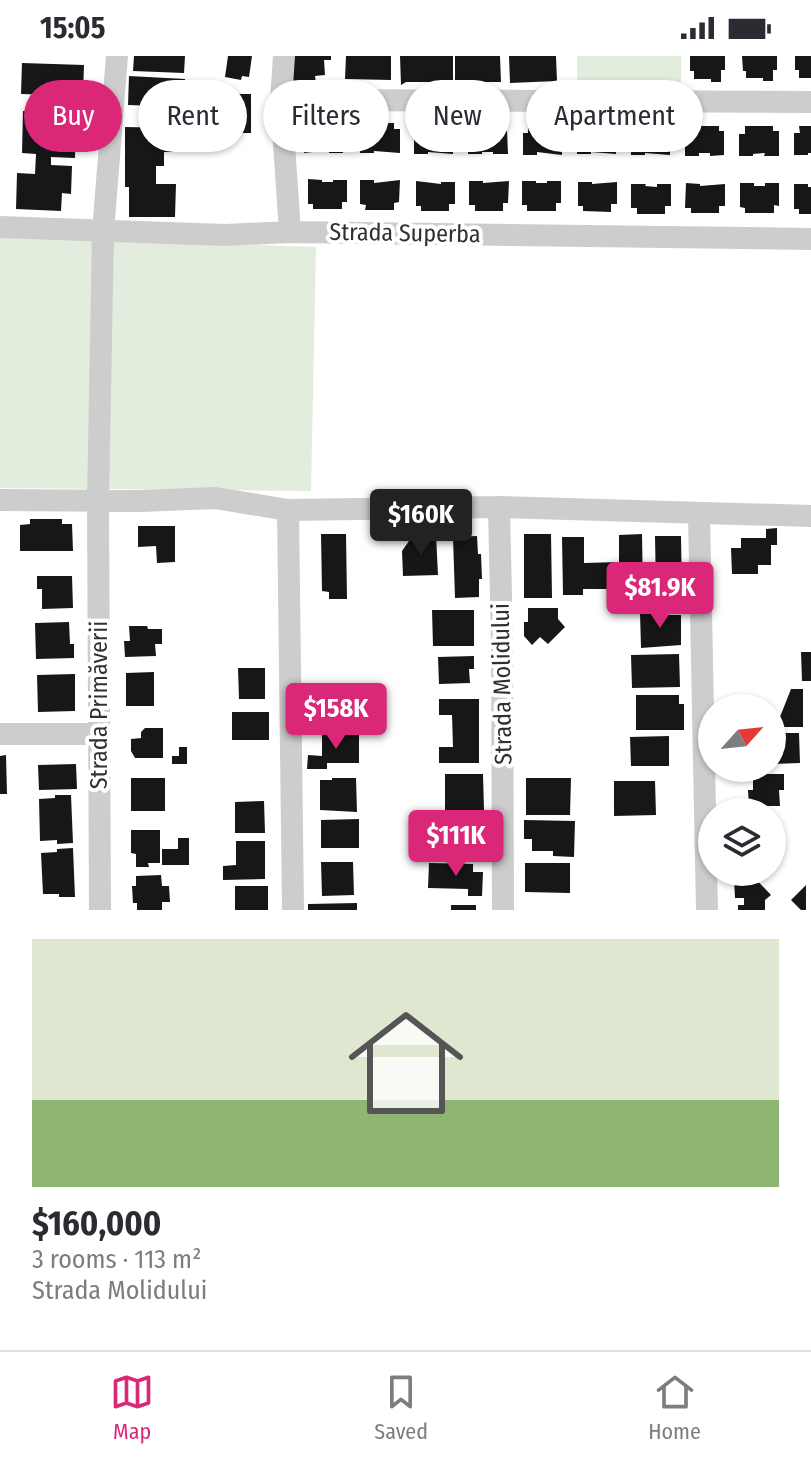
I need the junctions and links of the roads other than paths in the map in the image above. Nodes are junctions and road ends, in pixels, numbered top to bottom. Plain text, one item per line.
1 (117, 56) edge
2 (284, 56) edge
3 (282, 80) edge
4 (389, 100) edge
5 (811, 102) edge
6 (285, 152) edge
7 (0, 227) edge
8 (103, 232) junction
9 (290, 232) junction
10 (811, 239) edge
11 (0, 500) edge
12 (98, 501) junction
13 (499, 507) junction
14 (288, 510) junction
15 (699, 514) junction
16 (811, 516) edge
17 (0, 734) edge
18 (99, 734) junction
19 (100, 910) edge
20 (293, 910) edge
21 (503, 910) edge
22 (707, 910) edge

1 - 8 street, Strada Primăverii
2 - 3 street
4 - 5 street
6 - 9 street
7 - 8 street, Strada Superba
8 - 9 street, Strada Superba
8 - 12 street, Strada Primăverii
9 - 10 street, Strada Superba
11 - 12 street
12 - 14 street
12 - 18 street, Strada Primăverii
13 - 14 street
13 - 15 street
13 - 21 street, Strada Molidului
14 - 20 street
15 - 16 street
15 - 22 street
17 - 18 street
18 - 19 street, Strada Primăverii

